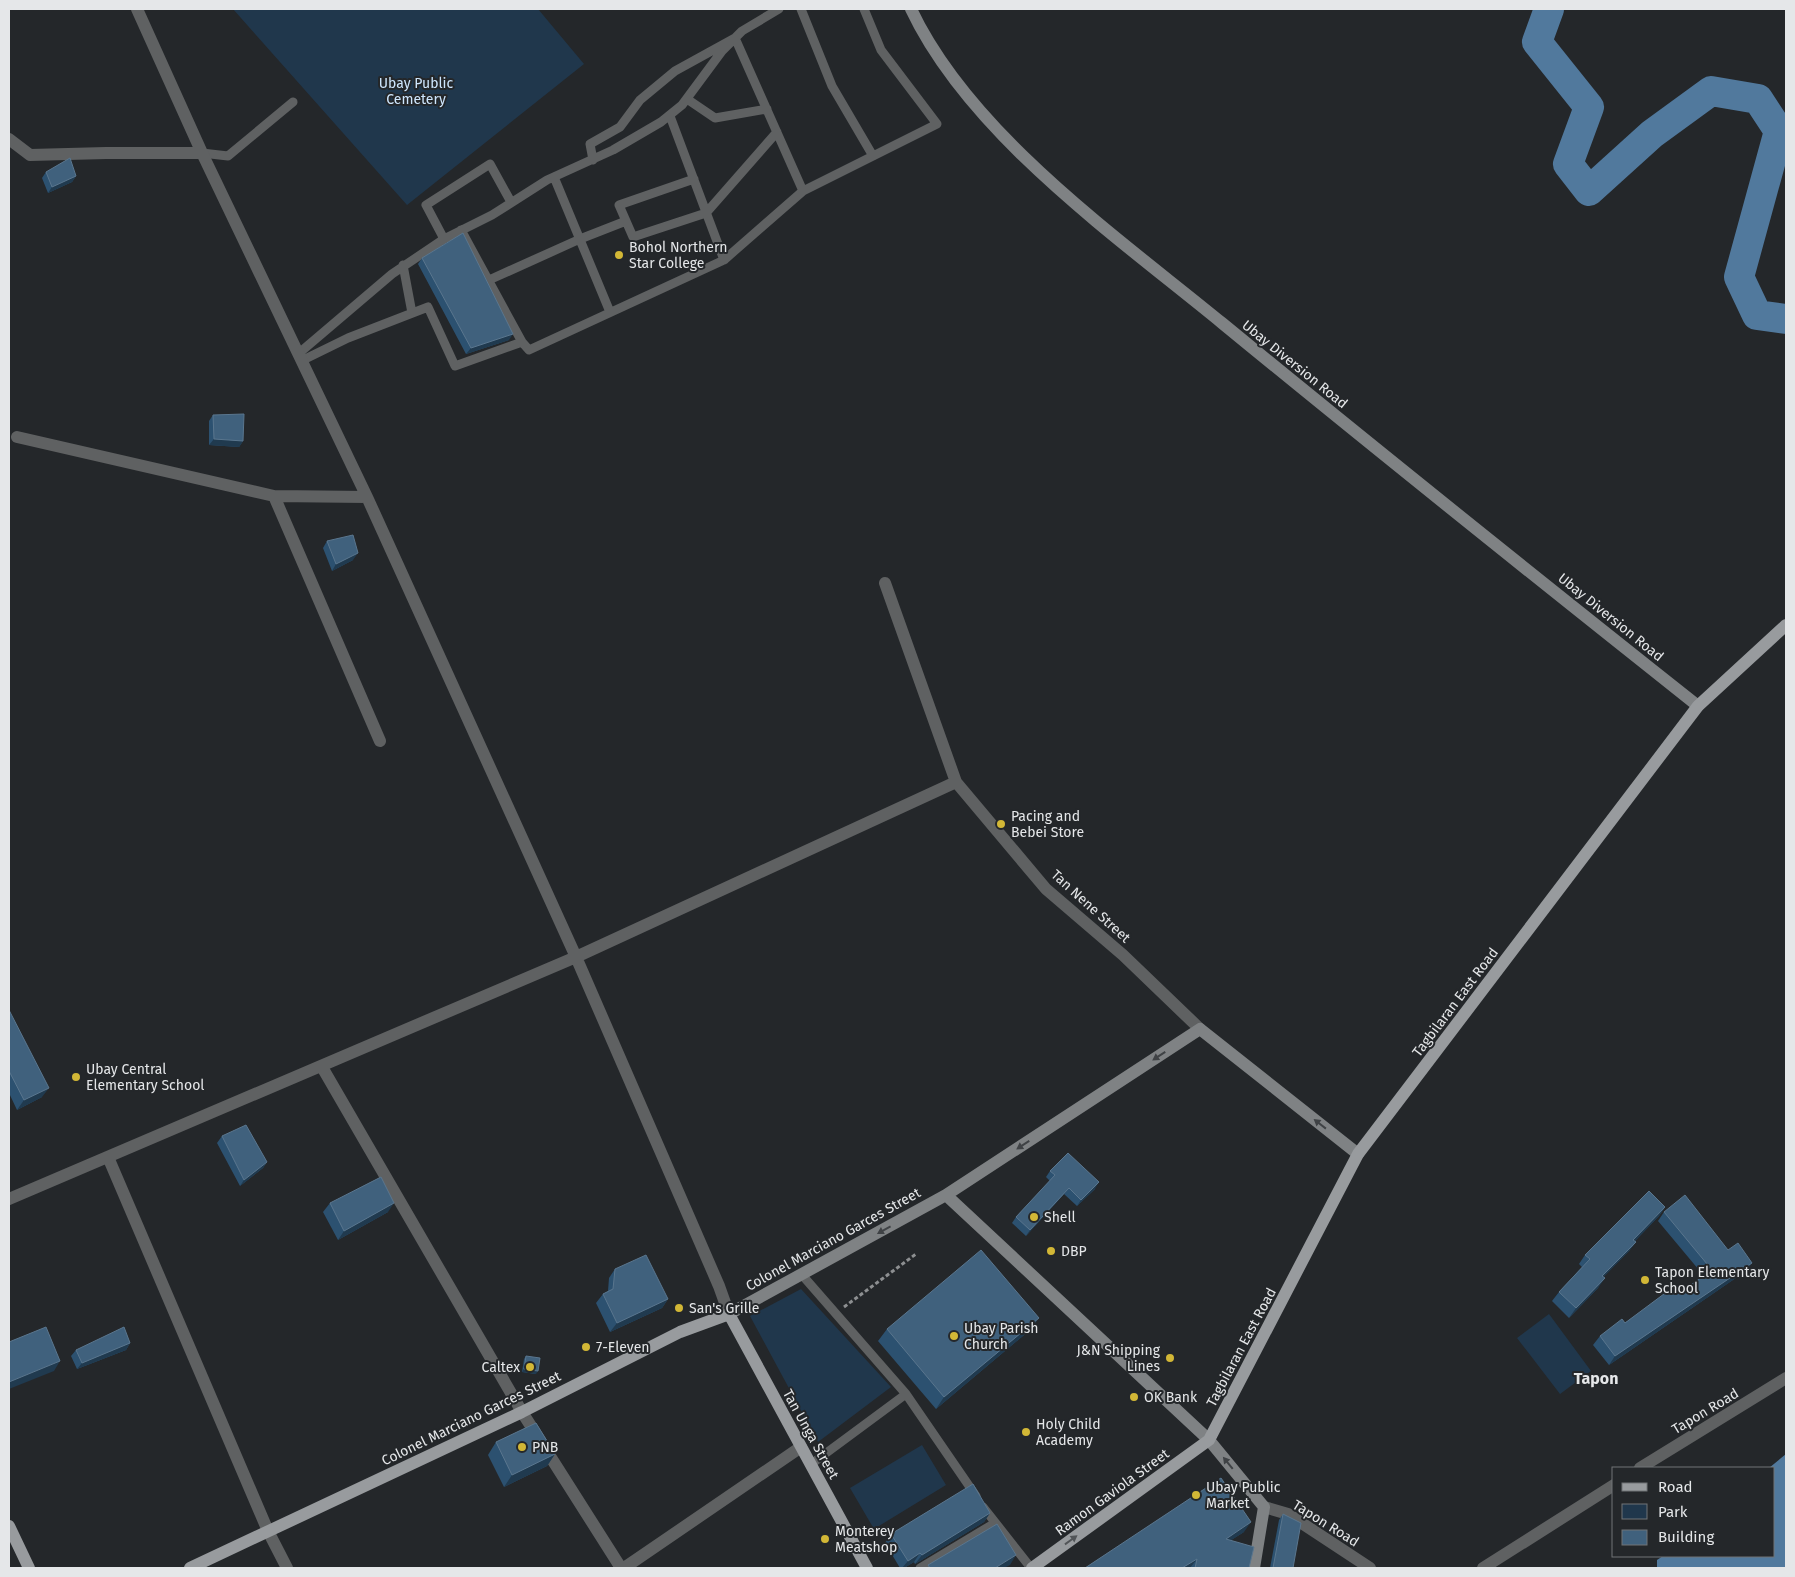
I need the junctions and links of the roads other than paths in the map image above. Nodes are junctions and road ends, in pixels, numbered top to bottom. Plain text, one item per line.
1 (138, 9) edge
2 (779, 9) edge
3 (801, 9) edge
4 (864, 9) edge
5 (911, 9) edge
6 (735, 38) junction
7 (687, 99) junction
8 (293, 102) dead end
9 (767, 109) junction
10 (670, 116) junction
11 (777, 132) junction
12 (9, 139) edge
13 (202, 153) junction
14 (873, 156) junction
15 (593, 160) junction
16 (554, 177) junction
17 (694, 178) junction
18 (804, 191) junction
19 (511, 202) junction
20 (706, 213) junction
21 (626, 221) junction
22 (461, 230) junction
23 (444, 239) junction
24 (580, 239) junction
25 (724, 260) junction
26 (403, 265) junction
27 (488, 280) junction
28 (610, 312) junction
29 (412, 313) junction
30 (522, 342) junction
31 (300, 358) junction
32 (17, 437) dead end
33 (274, 496) junction
34 (367, 497) junction
35 (886, 584) dead end
36 (1786, 625) edge
37 (1698, 706) junction
38 (380, 741) dead end
39 (956, 782) junction
40 (576, 957) junction
41 (1200, 1029) junction
42 (322, 1067) junction
43 (1358, 1154) junction
44 (108, 1157) junction
45 (946, 1195) junction
46 (9, 1199) edge
47 (803, 1276) junction
48 (729, 1314) junction
49 (1786, 1378) edge
50 (906, 1394) junction
51 (522, 1412) junction
52 (1209, 1440) junction
53 (801, 1447) junction
54 (810, 1465) junction
55 (1642, 1467) edge
56 (1612, 1486) edge
57 (1264, 1507) junction
58 (995, 1523) junction
59 (9, 1526) edge
60 (268, 1531) junction
61 (29, 1568) edge
62 (190, 1568) edge
63 (287, 1568) edge
64 (623, 1568) edge
65 (867, 1568) edge
66 (920, 1568) edge
67 (1031, 1568) edge
68 (1254, 1568) edge
69 (1370, 1568) edge
70 (1483, 1568) edge

1 - 13 street
2 - 6 lane
3 - 14 lane
4 - 14 lane
5 - 37 street, Ubay Diversion Road
6 - 7 lane
6 - 9 lane
6 - 15 lane
7 - 9 lane
7 - 10 lane
8 - 13 lane
9 - 11 lane
10 - 15 lane
10 - 17 lane
11 - 18 lane
11 - 20 lane
12 - 13 street
13 - 31 street
14 - 18 lane
15 - 16 lane
16 - 19 lane
16 - 24 lane
17 - 20 lane
17 - 21 lane
18 - 25 lane
19 - 22 lane
19 - 23 lane
20 - 21 lane
20 - 25 lane
21 - 24 lane
22 - 23 lane
22 - 27 lane
23 - 26 lane
24 - 27 lane
24 - 28 lane
25 - 28 lane
26 - 29 lane
26 - 31 lane
27 - 30 lane
28 - 30 lane
29 - 30 lane
29 - 31 lane
31 - 34 street
32 - 33 street
33 - 34 street
33 - 38 street
34 - 40 street
35 - 39 street, Tan Nene Street
36 - 37 main road, Tagbilaran East Road
37 - 43 main road, Tagbilaran East Road
39 - 40 street
39 - 41 street, Tan Nene Street
40 - 42 street
40 - 48 street
43 -> 41 street, Tan Nene Street
41 -> 45 street, Colonel Marciano Garces Street
42 - 44 street
42 - 51 street
43 - 52 main road, Tagbilaran East Road
44 - 46 street
44 - 60 street
45 -> 47 street, Colonel Marciano Garces Street
45 - 52 street
47 - 48 street, Colonel Marciano Garces Street
47 - 50 lane
48 - 51 main road, Colonel Marciano Garces Street
48 - 53 main road, Tan Unga Street
49 - 55 street, Tapon Road
50 - 54 lane
50 - 58 lane
51 - 60 main road, Colonel Marciano Garces Street
51 - 64 street
57 -> 52 street
67 -> 52 main road, Ramon Gaviola Street
53 - 54 main road, Tan Unga Street
53 - 64 street
54 - 65 main road, Tan Unga Street
56 - 70 street
57 - 68 street
57 - 69 street, Tapon Road
58 - 66 lane
58 - 67 lane
59 - 61 main road
60 - 62 main road, Colonel Marciano Garces Street
60 - 63 street

